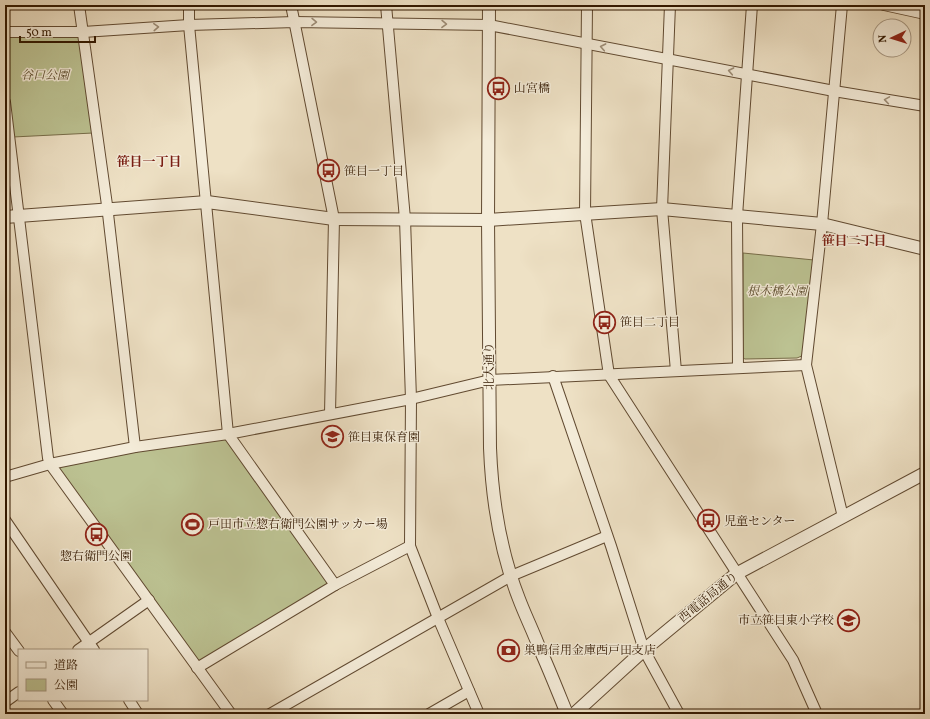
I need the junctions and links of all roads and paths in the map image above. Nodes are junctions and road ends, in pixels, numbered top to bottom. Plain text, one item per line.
1 (79, 5) edge
2 (188, 5) edge
3 (291, 5) edge
4 (386, 5) edge
5 (489, 5) edge
6 (587, 5) edge
7 (670, 5) edge
8 (752, 5) edge
9 (842, 5) edge
10 (884, 5) edge
11 (925, 14) edge
12 (295, 22) junction
13 (388, 23) junction
14 (189, 25) junction
15 (489, 25) junction
16 (5, 32) edge
17 (83, 32) junction
18 (586, 43) junction
19 (668, 59) junction
20 (747, 74) junction
21 (834, 91) junction
22 (5, 102) edge
23 (925, 106) edge
24 (207, 202) junction
25 (662, 209) junction
26 (107, 210) junction
27 (584, 213) junction
28 (19, 216) junction
29 (738, 216) junction
30 (5, 218) edge
31 (334, 219) junction
32 (406, 219) junction
33 (488, 220) junction
34 (822, 224) junction
35 (925, 249) edge
36 (806, 366) junction
37 (738, 368) junction
38 (676, 371) junction
39 (609, 375) junction
40 (553, 376) junction
41 (490, 380) junction
42 (410, 399) junction
43 (330, 414) junction
44 (228, 434) junction
45 (136, 447) junction
46 (50, 464) junction
47 (925, 473) edge
48 (5, 477) edge
49 (843, 517) junction
50 (5, 520) edge
51 (607, 536) junction
52 (410, 546) junction
53 (736, 574) junction
54 (511, 576) junction
55 (335, 585) junction
56 (148, 600) junction
57 (438, 618) junction
58 (5, 632) edge
59 (92, 646) edge
60 (82, 649) edge
61 (18, 650) edge
62 (644, 650) junction
63 (197, 668) junction
64 (469, 691) junction
65 (18, 693) edge
66 (54, 701) edge
67 (130, 701) edge
68 (5, 702) edge
69 (63, 714) edge
70 (138, 714) edge
71 (230, 714) edge
72 (270, 714) edge
73 (429, 714) edge
74 (479, 714) edge
75 (568, 714) edge
76 (574, 714) edge
77 (678, 714) edge
78 (817, 714) edge

1 - 17 street
2 - 14 street
3 - 12 street
4 - 13 street
5 - 15 street, 北大通り
6 - 18 street
7 - 19 street
8 - 20 street
9 - 21 street
10 - 11 street
12 -> 13 street
12 - 14 street
12 - 31 street
13 -> 15 street
13 - 32 street
17 -> 14 street
14 - 24 street
15 - 18 street
15 - 33 street, 北大通り
16 - 17 street
17 - 26 street
19 -> 18 street
18 - 27 street
20 -> 19 street
19 - 25 street
20 - 21 street
20 - 29 street
23 -> 21 street
21 - 34 street
22 - 28 street
24 - 26 street
24 - 31 street
24 - 44 street
25 - 27 street
25 - 29 street
25 - 38 street
26 - 28 street
26 - 45 street
27 - 33 street
27 - 39 street
28 - 30 street
28 - 46 street
29 - 34 street
29 - 37 street
31 - 32 street
31 - 43 street
32 - 33 street
32 - 42 street
33 - 41 street, 北大通り
34 - 35 street
34 - 36 street
36 - 37 street
36 - 49 street
37 - 38 street
38 - 39 street
39 - 40 street
39 - 53 street
40 - 41 street
40 - 51 street
41 - 42 street
41 - 54 street, 北大通り
42 - 43 street
42 - 52 street
43 - 44 street
44 - 45 street
44 - 55 street
45 - 46 street
46 - 48 street
46 - 56 street
47 - 49 street, 西電話局通り
49 - 53 street, 西電話局通り
50 - 59 street
51 - 54 street
51 - 62 street
52 - 55 street
52 - 57 street
53 - 62 street, 西電話局通り
53 - 78 street
54 - 57 street
54 - 75 street, 北大通り
55 - 63 street
56 - 59 street
56 - 63 street
57 - 64 street
57 - 72 street
58 - 61 street
59 - 60 street
62 - 76 street, 西電話局通り
62 - 77 street
63 - 71 street
64 - 73 street
64 - 74 street
65 - 68 street
66 - 69 street
67 - 70 street

